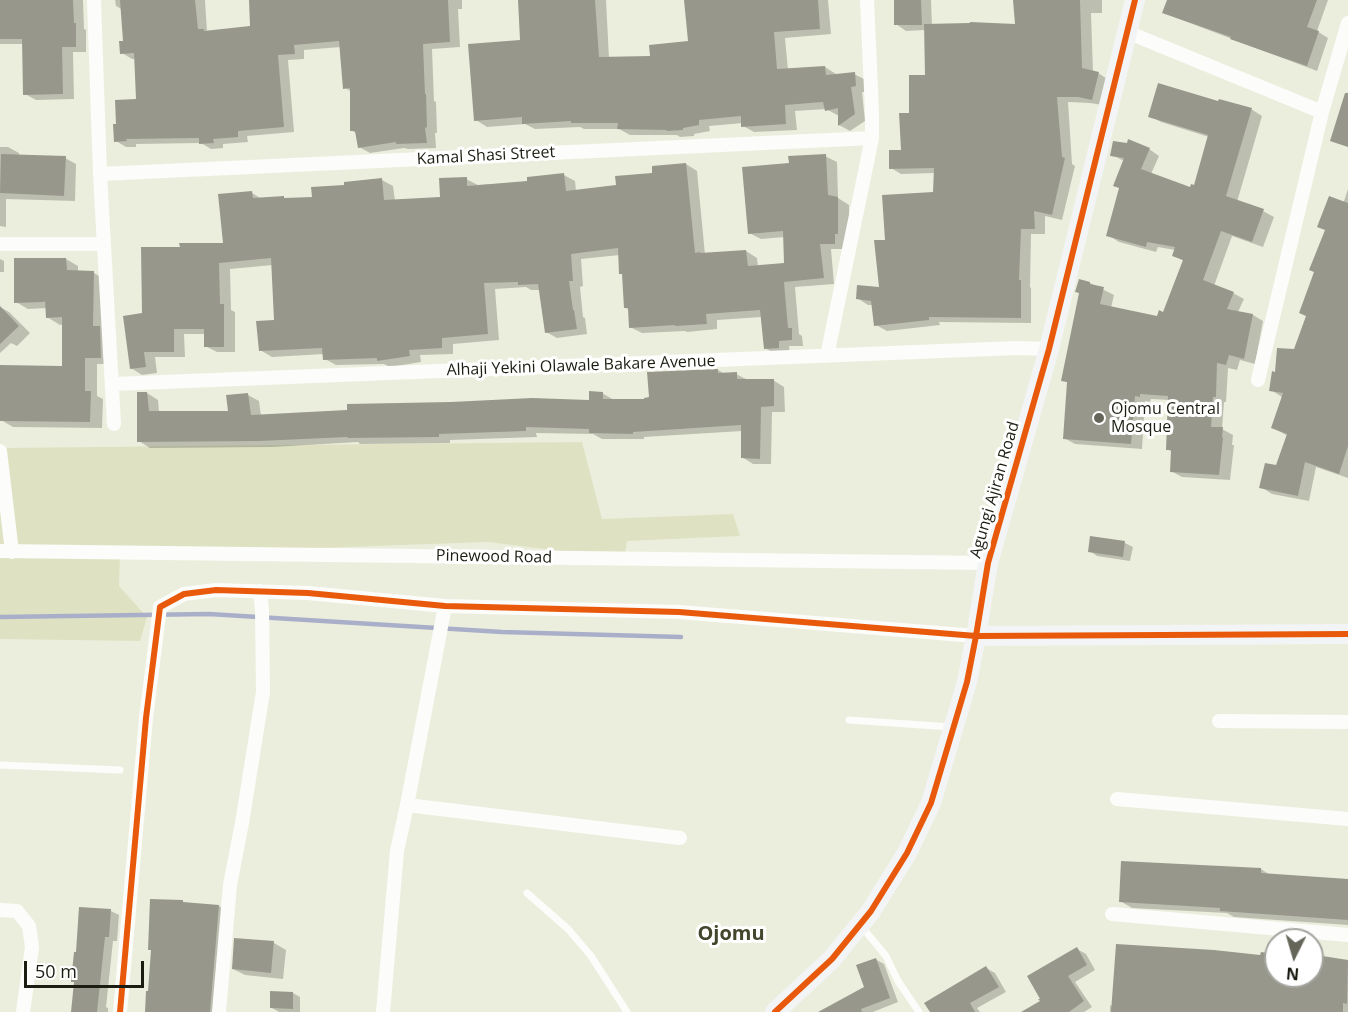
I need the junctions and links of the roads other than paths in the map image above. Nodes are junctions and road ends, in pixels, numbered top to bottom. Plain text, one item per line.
1 (94, 0) edge
2 (867, 0) edge
3 (1135, 0) edge
4 (1348, 23) edge
5 (1127, 32) junction
6 (1322, 112) junction
7 (872, 138) junction
8 (100, 174) junction
9 (0, 244) edge
10 (104, 244) junction
11 (1049, 349) junction
12 (827, 356) junction
13 (1258, 380) dead end
14 (113, 384) junction
15 (114, 424) dead end
16 (0, 451) edge
17 (6, 551) edge
18 (988, 563) junction
19 (260, 591) junction
20 (445, 606) junction
21 (1348, 634) edge
22 (976, 636) junction
23 (849, 720) dead end
24 (1218, 721) dead end
25 (1348, 722) edge
26 (954, 727) junction
27 (0, 765) edge
28 (120, 770) dead end
29 (1117, 799) dead end
30 (407, 805) junction
31 (1348, 819) edge
32 (680, 838) dead end
33 (527, 893) dead end
34 (0, 910) edge
35 (1112, 914) dead end
36 (861, 925) junction
37 (1348, 935) edge
38 (23, 1012) edge
39 (120, 1012) edge
40 (219, 1012) edge
41 (382, 1012) edge
42 (627, 1012) edge
43 (776, 1012) edge
44 (919, 1012) edge

1 - 8 street
2 - 7 street
3 - 5 street, Agungi Ajiran Road
4 - 6 street
5 - 6 street
5 - 11 street, Agungi Ajiran Road
6 - 13 street
7 - 8 street, Kamal Shasi Street
7 - 12 street
8 - 10 street
9 - 10 street
10 - 14 street
11 - 12 street, Alhaji Yekini Olawale Bakare Avenue
11 - 18 street, Agungi Ajiran Road
12 - 14 street, Alhaji Yekini Olawale Bakare Avenue
14 - 15 street
16 - 17 street
17 - 18 street, Pinewood Road
18 - 22 street, Agungi Ajiran Road
19 - 20 street
19 - 39 street
19 - 40 street
20 - 22 street
20 - 30 street
21 - 22 street
22 - 26 street, Agungi Ajiran Road
23 - 26 lane
24 - 25 street
26 - 36 street, Agungi Ajiran Road
27 - 28 lane
29 - 31 street
30 - 32 street
30 - 41 street
33 - 42 lane
34 - 38 street
35 - 37 street
36 - 43 street, Agungi Ajiran Road
36 - 44 lane

